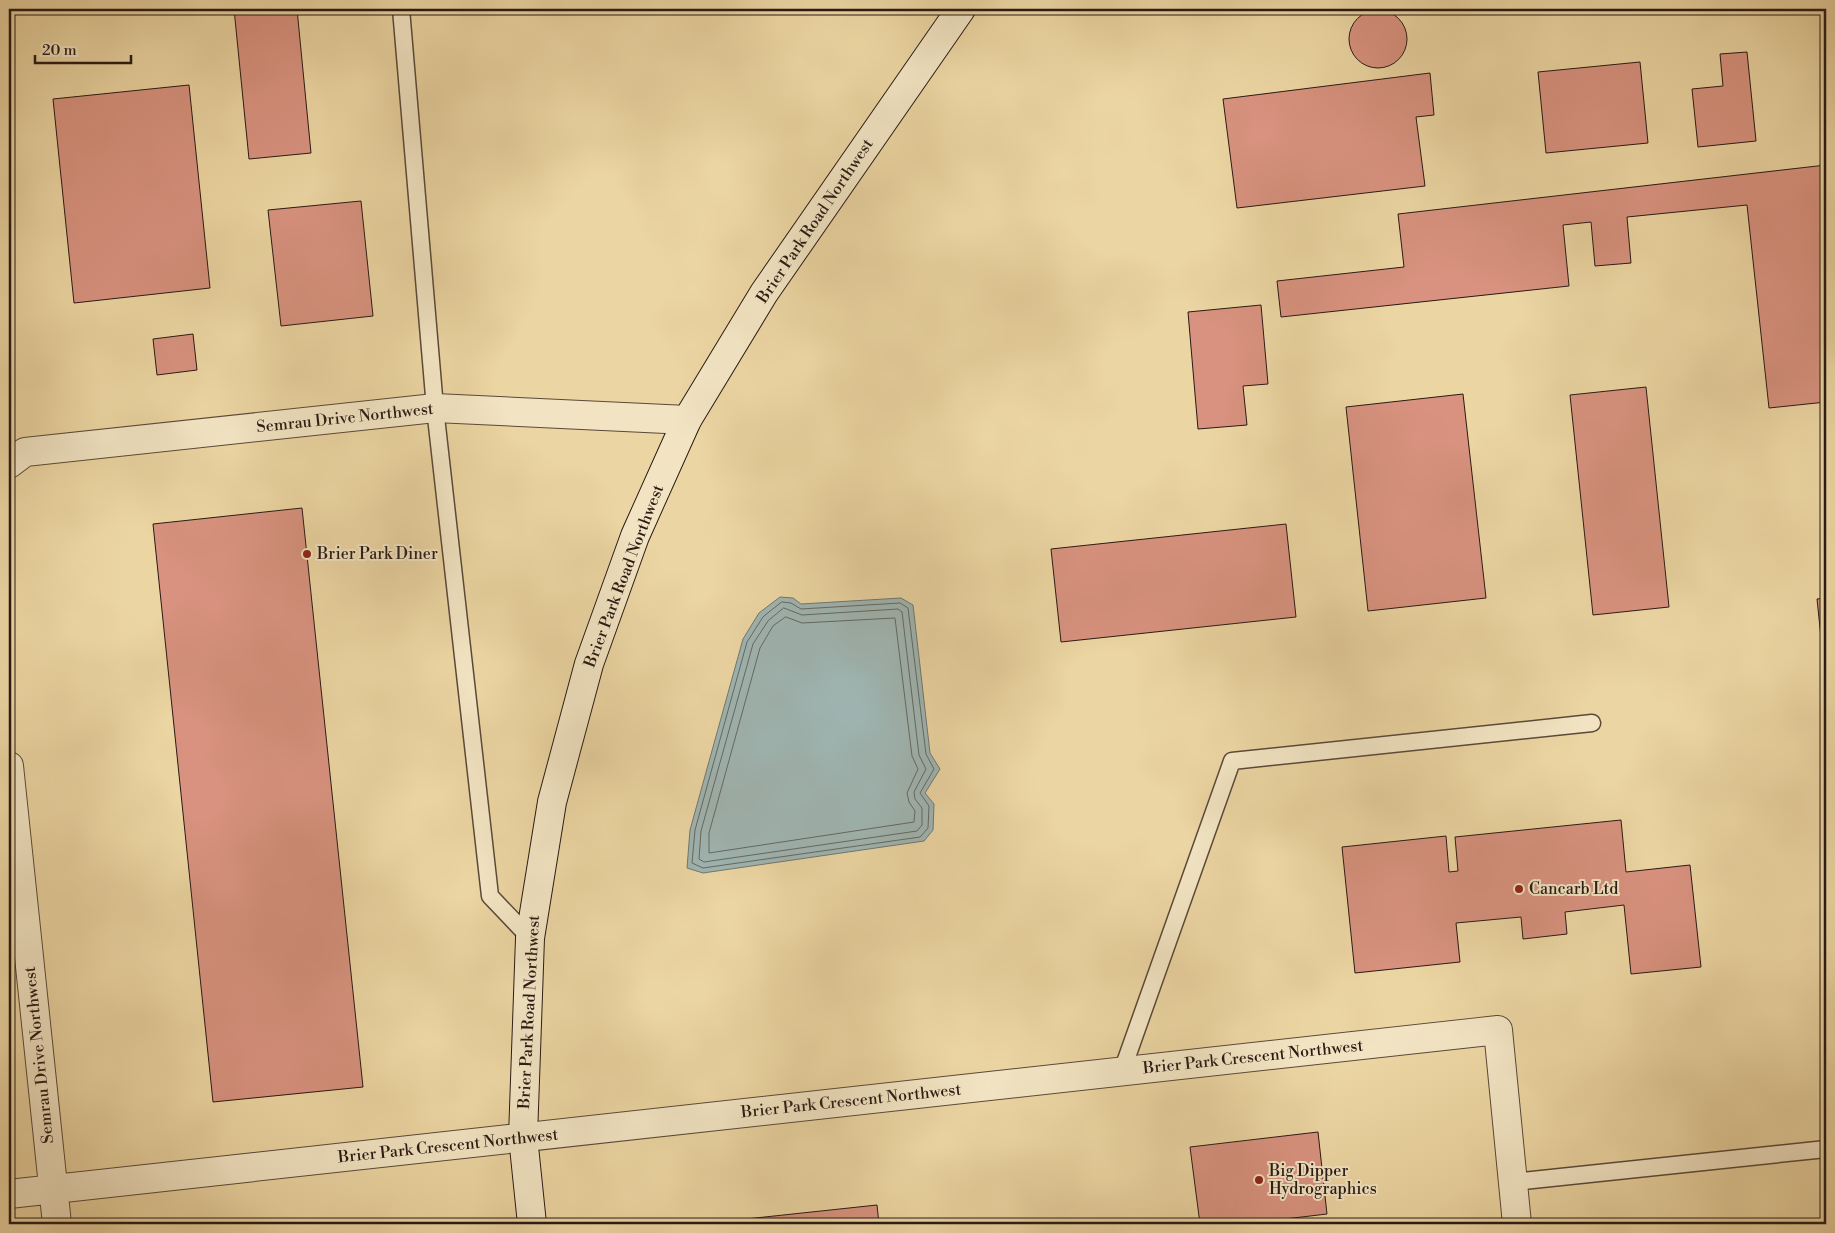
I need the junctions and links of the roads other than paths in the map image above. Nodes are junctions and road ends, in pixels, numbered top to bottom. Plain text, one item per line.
1 (401, 9) edge
2 (961, 9) edge
3 (434, 408) junction
4 (687, 420) junction
5 (9, 464) edge
6 (1592, 723) dead end
7 (9, 766) edge
8 (530, 938) junction
9 (1122, 1071) junction
10 (523, 1137) junction
11 (1826, 1148) edge
12 (1513, 1182) junction
13 (53, 1189) junction
14 (9, 1194) edge
15 (57, 1224) edge
16 (532, 1224) edge
17 (1518, 1224) edge

1 - 3 lane
2 - 4 street, Brier Park Road Northwest
3 - 4 street, Semrau Drive Northwest
3 - 5 street, Semrau Drive Northwest
3 - 8 lane
4 - 8 street, Brier Park Road Northwest
6 - 9 lane
7 - 13 street, Semrau Drive Northwest
8 - 10 street, Brier Park Road Northwest
9 - 10 street, Brier Park Crescent Northwest
9 - 12 street, Brier Park Crescent Northwest
10 - 13 street, Brier Park Crescent Northwest
10 - 16 street, Brier Park Road Northwest
11 - 12 lane
12 - 17 street, Brier Park Crescent Northwest
13 - 14 street, Brier Park Crescent Northwest
13 - 15 street, Semrau Drive Northwest

